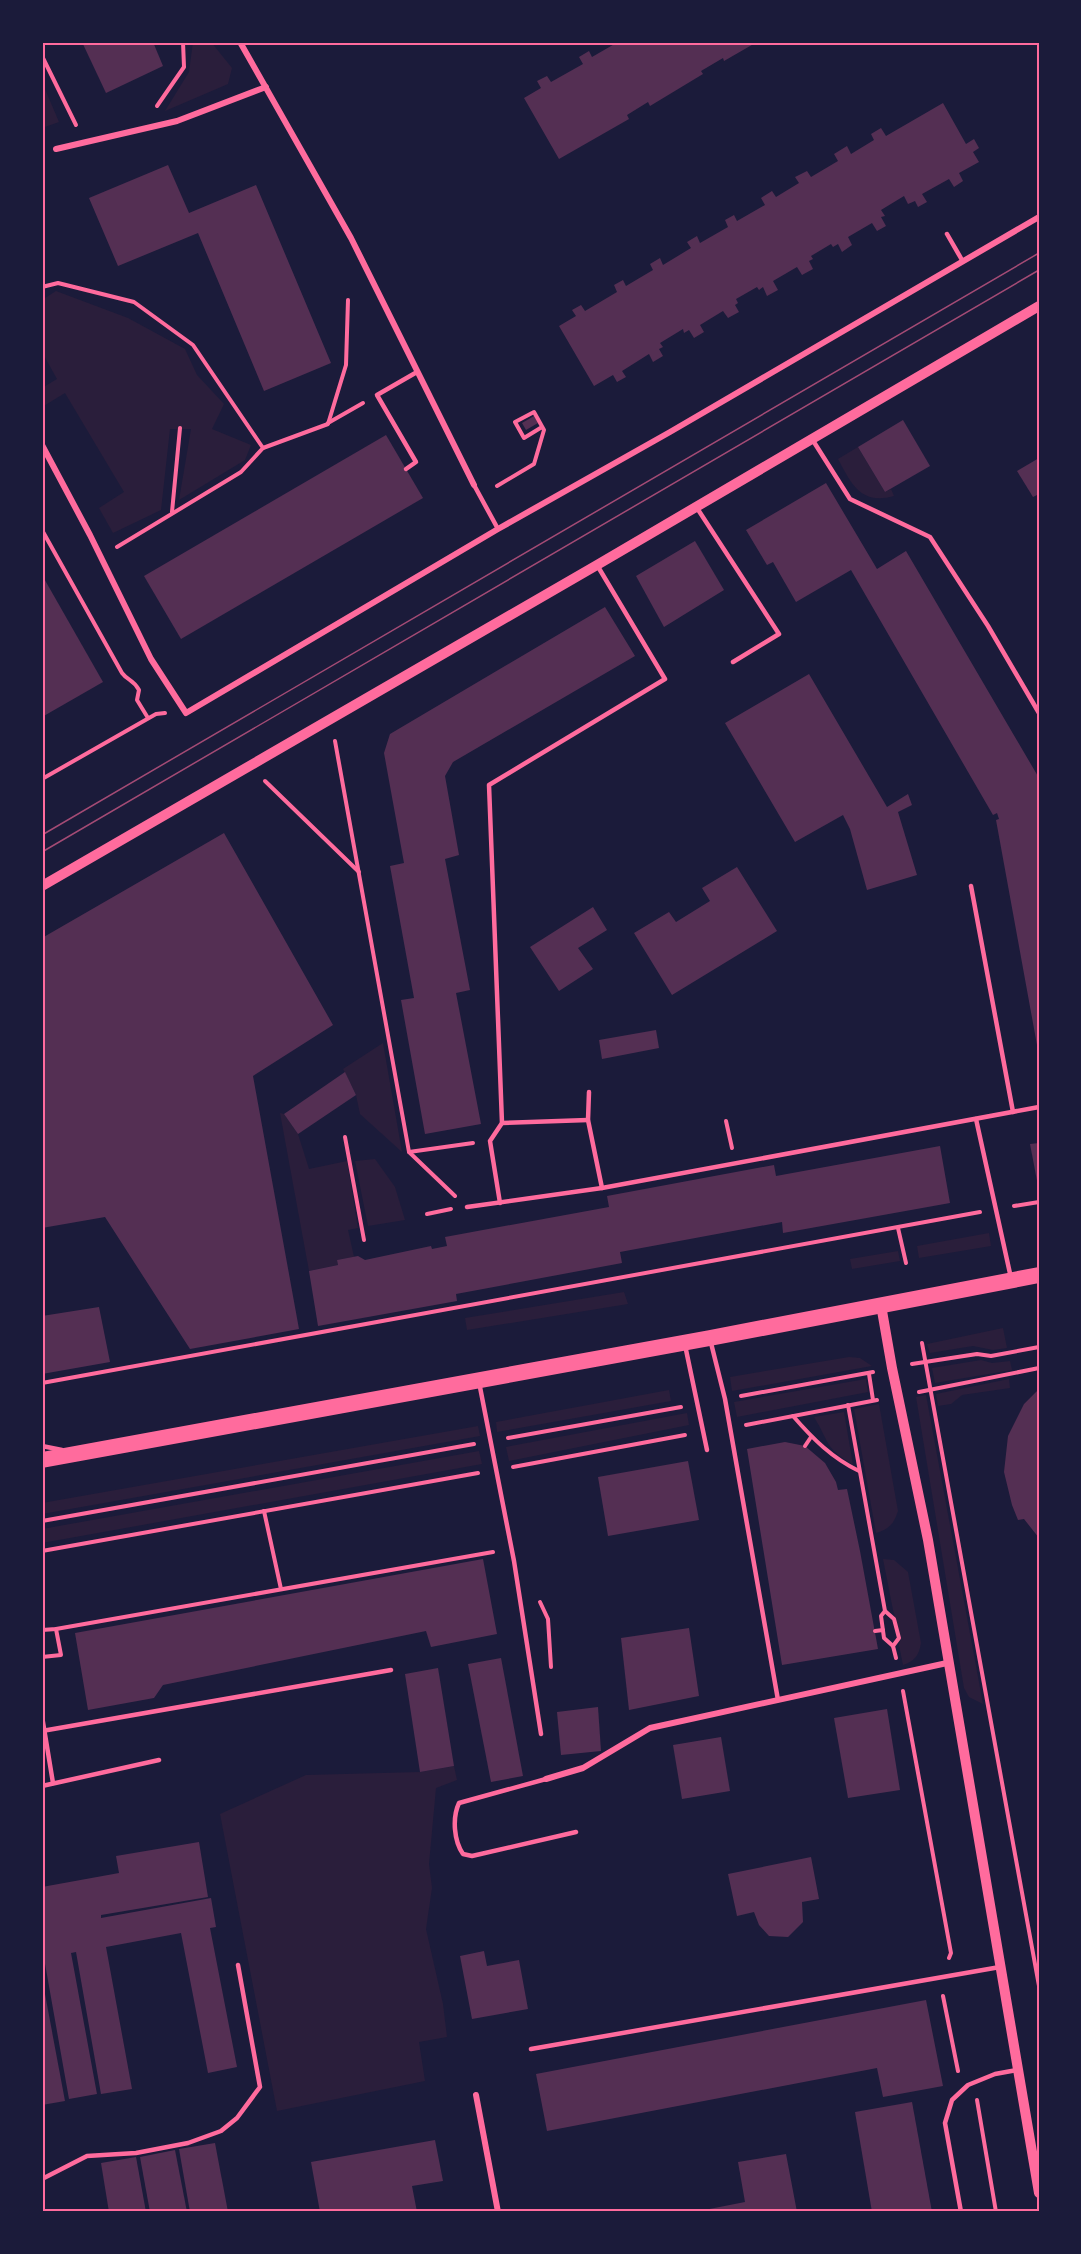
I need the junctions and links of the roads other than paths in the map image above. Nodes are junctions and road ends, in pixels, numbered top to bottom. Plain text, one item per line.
1 (240, 42) edge
2 (266, 87) junction
3 (56, 149) dead end
4 (1039, 217) edge
5 (947, 234) dead end
6 (962, 260) junction
7 (1039, 306) edge
8 (417, 372) junction
9 (811, 438) junction
10 (42, 446) edge
11 (406, 468) dead end
12 (474, 485) joint
13 (696, 506) junction
14 (498, 529) junction
15 (597, 565) junction
16 (733, 662) dead end
17 (1039, 713) edge
18 (42, 886) edge
19 (971, 886) dead end
20 (589, 1092) dead end
21 (1039, 1107) edge
22 (1013, 1112) junction
23 (976, 1119) junction
24 (588, 1120) junction
25 (502, 1123) junction
26 (602, 1188) junction
27 (500, 1203) junction
28 (466, 1207) road end
29 (1039, 1275) edge
30 (1011, 1280) junction
31 (881, 1305) junction
32 (710, 1338) junction
33 (685, 1342) junction
34 (478, 1380) junction
35 (42, 1446) edge
36 (707, 1450) dead end
37 (76, 1453) junction
38 (42, 1460) edge
39 (947, 1663) junction
40 (391, 1670) dead end
41 (778, 1700) junction
42 (42, 1716) edge
43 (43, 1730) edge
44 (541, 1734) dead end
45 (159, 1760) dead end
46 (546, 1779) joint
47 (53, 1783) junction
48 (42, 1786) edge
49 (576, 1832) dead end
50 (238, 1965) dead end
51 (1000, 1967) junction
52 (531, 2049) dead end
53 (1017, 2070) junction
54 (476, 2095) dead end
55 (42, 2179) edge
56 (1039, 2193) edge
57 (498, 2212) edge
58 (961, 2212) edge

1 - 2 street
2 - 3 street
2 - 8 street
4 - 6 street
5 - 6 lane
6 - 14 street
7 - 9 street
8 - 11 lane
8 - 12 street
9 - 13 street
9 - 17 lane
10 - 14 street
12 - 14 lane
13 - 15 street
13 - 16 lane
15 - 18 street
15 - 25 lane
19 - 22 lane
20 - 24 lane
21 - 22 lane
22 - 23 lane
23 - 26 lane
23 - 30 lane
24 - 25 lane
24 - 26 lane
25 - 27 lane
26 - 27 lane
27 - 28 lane
29 - 30 highway
30 - 31 highway
31 - 32 highway
31 - 39 street
32 - 33 highway
32 - 41 lane
33 - 34 highway
33 - 36 lane
34 - 37 highway
34 - 44 lane
35 - 37 lane
37 - 38 highway
39 - 41 street
39 - 51 street
40 - 43 lane
41 - 46 street
42 - 43 lane
43 - 47 lane
45 - 47 lane
46 - 49 lane
47 - 48 lane
50 - 55 lane
51 - 52 lane
51 - 53 street
53 - 56 street
53 - 58 lane
54 - 57 street

